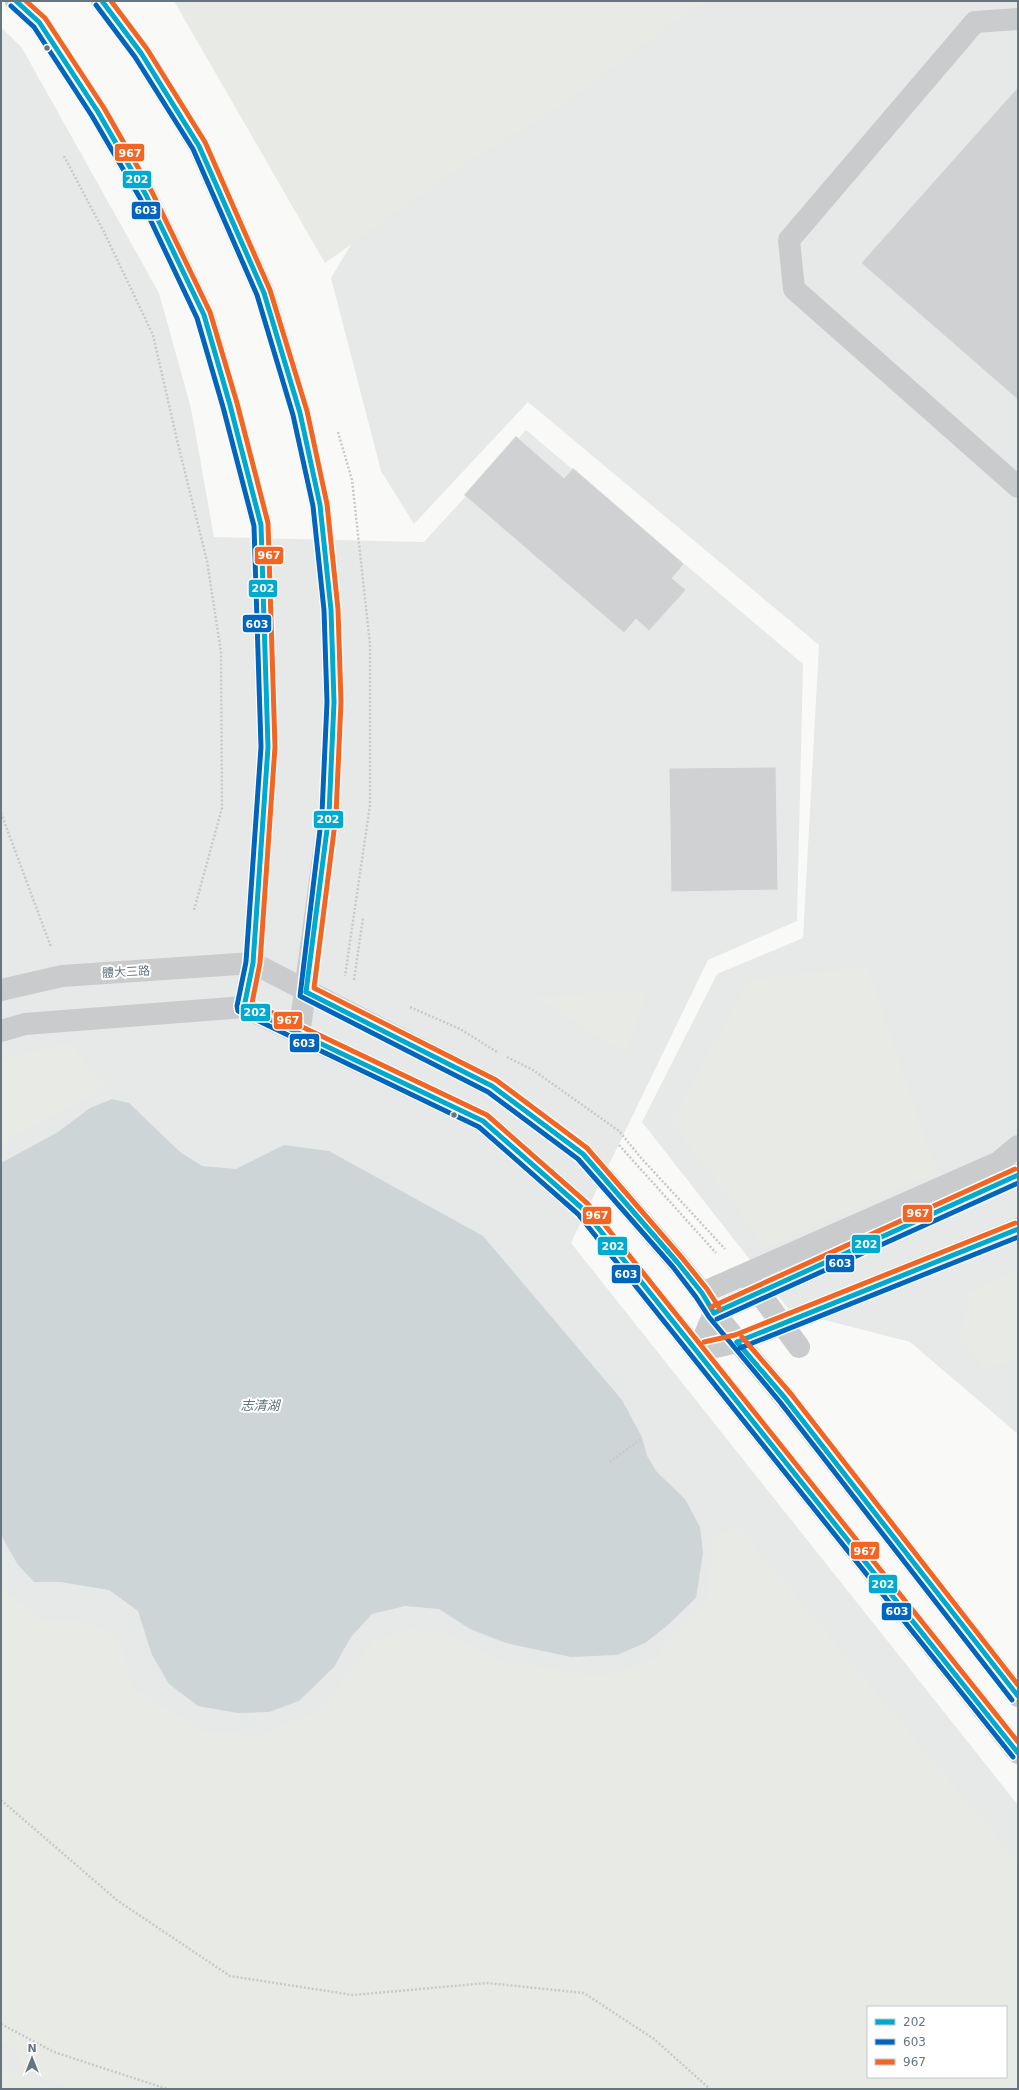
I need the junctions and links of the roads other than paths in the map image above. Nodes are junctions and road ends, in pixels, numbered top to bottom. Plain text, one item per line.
1 (16, 1) edge
2 (102, 1) edge
3 (1018, 19) edge
4 (1018, 487) edge
5 (252, 964) junction
6 (1, 990) edge
7 (306, 992) junction
8 (244, 1007) junction
9 (1, 1031) edge
10 (299, 1035) junction
11 (1018, 1146) edge
12 (1018, 1175) edge
13 (1018, 1229) edge
14 (744, 1280) junction
15 (702, 1292) junction
16 (714, 1313) junction
17 (737, 1342) junction
18 (799, 1347) dead end
19 (698, 1351) junction
20 (1018, 1696) edge
21 (1018, 1753) edge

1 - 5 street
2 - 7 street
3 - 4 street
5 - 6 street, 體大三路
5 - 7 street
5 - 8 street
7 - 10 street
7 - 15 street
8 - 9 street
8 - 10 street
10 - 19 street
11 - 14 street
12 - 16 street
13 - 17 street
14 - 15 street
14 - 18 street
15 - 16 street
16 - 17 street
16 - 19 street
17 - 19 street
17 - 20 street
19 - 21 street

